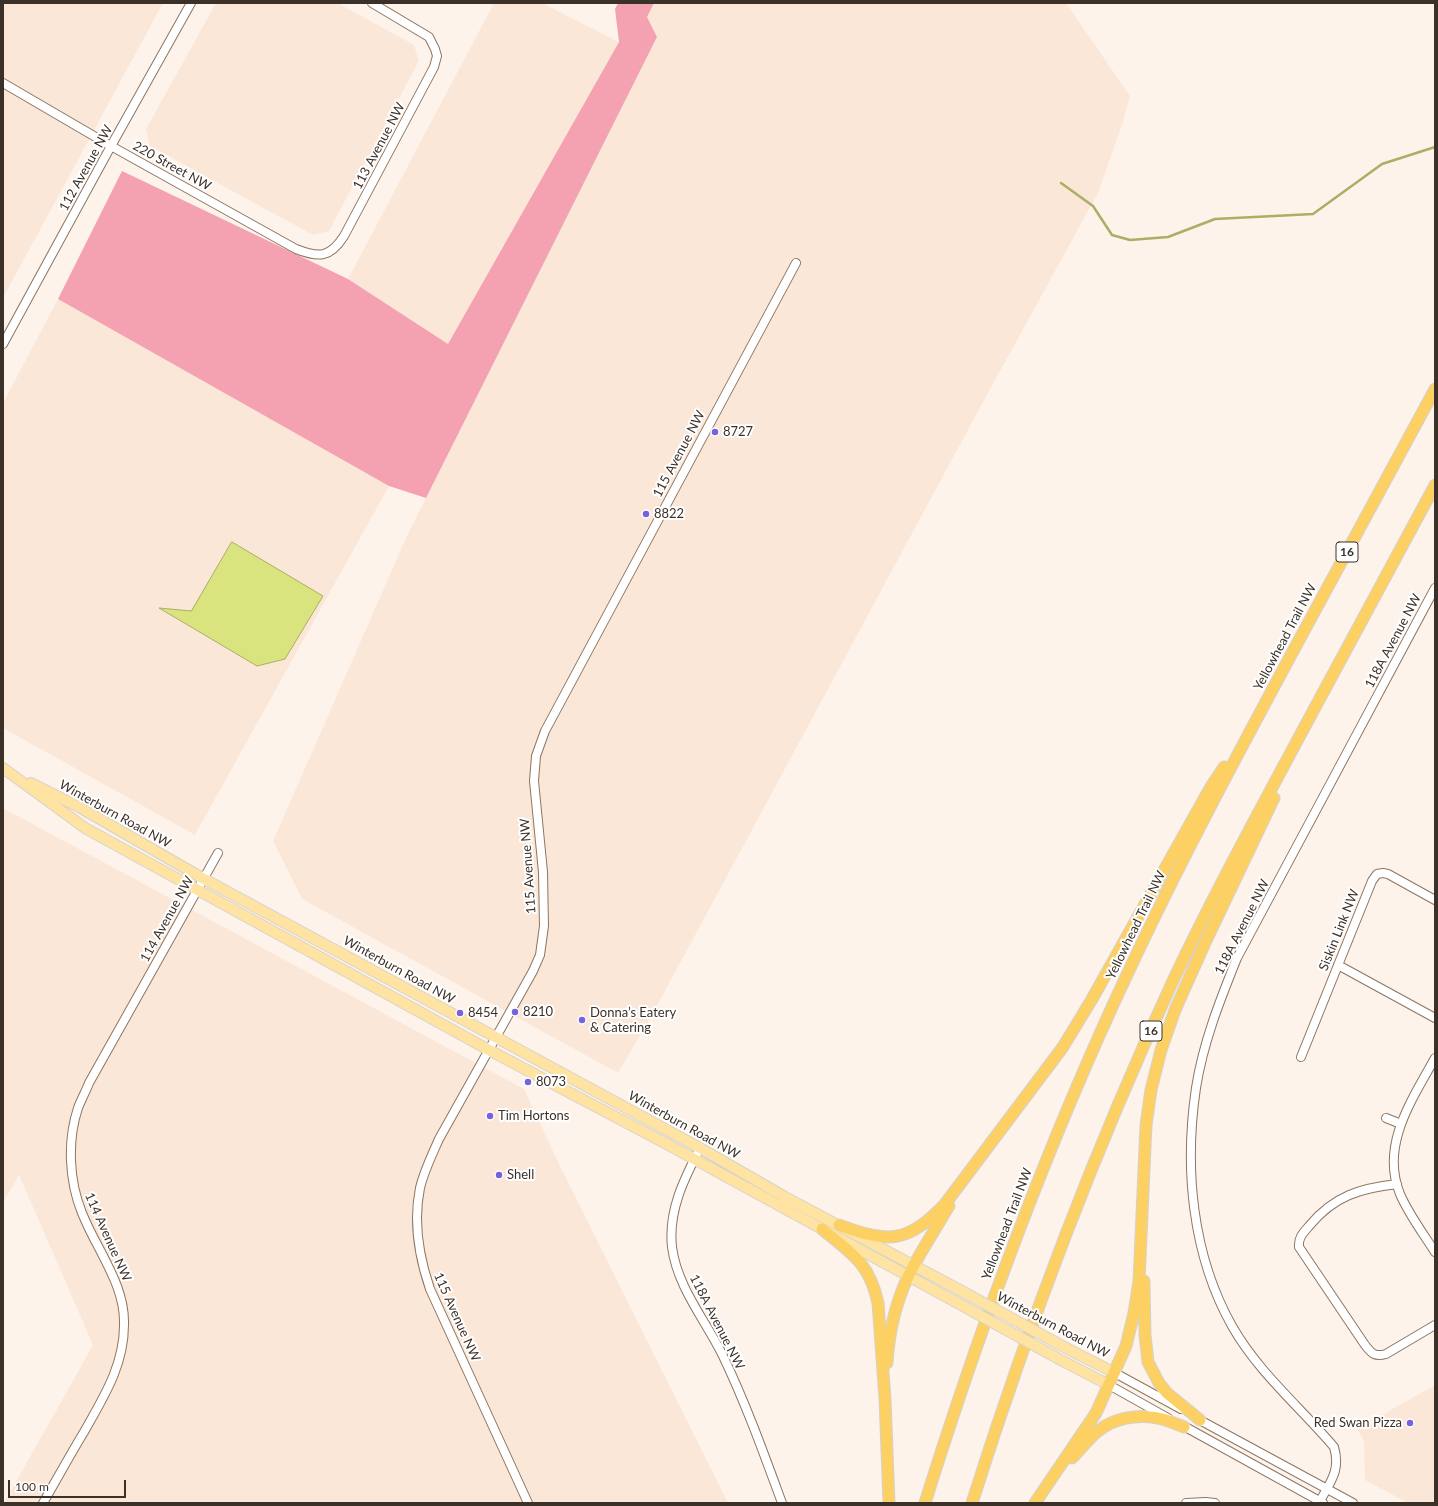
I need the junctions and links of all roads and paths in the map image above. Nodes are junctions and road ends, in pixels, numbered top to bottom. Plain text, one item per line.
1 (191, 3) edge
2 (372, 3) edge
3 (3, 83) edge
4 (111, 146) junction
5 (333, 251) joint
6 (796, 263) dead end
7 (3, 344) edge
8 (1435, 389) edge
9 (1435, 485) edge
10 (1435, 588) edge
11 (1332, 676) junction
12 (1258, 716) junction
13 (3, 768) edge
14 (218, 853) dead end
15 (204, 879) junction
16 (197, 890) junction
17 (1435, 900) edge
18 (1338, 965) junction
19 (1435, 1018) edge
20 (496, 1038) junction
21 (489, 1050) junction
22 (1301, 1057) dead end
23 (1435, 1058) edge
24 (1386, 1118) dead end
25 (1401, 1124) junction
26 (700, 1148) junction
27 (694, 1159) junction
28 (970, 1171) junction
29 (1397, 1184) junction
30 (839, 1225) junction
31 (822, 1230) junction
32 (1142, 1236) junction
33 (1435, 1252) edge
34 (914, 1265) junction
35 (909, 1276) junction
36 (1435, 1325) edge
37 (1115, 1373) junction
38 (1109, 1385) junction
39 (885, 1399) junction
40 (1200, 1420) junction
41 (1184, 1427) junction
42 (1051, 1480) junction
43 (1327, 1489) junction
44 (43, 1503) edge
45 (528, 1503) edge
46 (782, 1503) edge
47 (889, 1503) edge
48 (925, 1503) edge
49 (972, 1503) edge
50 (1035, 1503) edge
51 (1186, 1503) edge
52 (1215, 1503) edge
53 (1321, 1503) edge
54 (1353, 1503) edge

1 - 4 street, 112 Avenue NW
2 - 5 street, 113 Avenue NW
3 - 4 street, 220 Street NW
4 - 5 street, 220 Street NW
4 - 7 street, 112 Avenue NW
6 - 20 street, 115 Avenue NW
8 - 12 highway, Yellowhead Trail NW / 16
9 - 11 highway, 16
10 - 43 street, 118A Avenue NW
11 - 32 highway
11 - 49 highway, 16
12 - 28 highway
12 - 48 highway, Yellowhead Trail NW / 16
13 - 15 main road, Winterburn Road NW
13 - 16 main road, Winterburn Road NW
14 - 15 street, 114 Avenue NW
15 - 16 street, 114 Avenue NW
15 - 20 main road, Winterburn Road NW
16 - 21 main road, Winterburn Road NW
16 - 44 street, 114 Avenue NW
17 - 18 street, Siskin Link NW
18 - 19 street
18 - 22 street, Siskin Link NW
20 - 21 street, 115 Avenue NW
20 - 26 main road, Winterburn Road NW
21 - 27 main road, Winterburn Road NW
21 - 45 street, 115 Avenue NW
23 - 25 street
24 - 25 street
25 - 29 street
26 - 27 street, 118A Avenue NW
26 - 30 main road, Winterburn Road NW
27 - 31 main road, Winterburn Road NW
27 - 46 street, 118A Avenue NW
28 - 30 highway
28 - 34 highway
29 - 33 street
29 - 36 street
30 - 34 main road, Winterburn Road NW
31 - 35 main road, Winterburn Road NW
31 - 39 highway
32 - 37 highway
32 - 40 highway
34 - 35 highway
34 - 37 main road, Winterburn Road NW, bridge
35 - 38 main road, Winterburn Road NW, bridge
35 - 39 highway
37 - 38 highway
37 - 40 street, Winterburn Road NW
38 - 41 street, Winterburn Road NW
38 - 42 highway
39 - 47 highway
40 - 43 street, Winterburn Road NW
41 - 42 highway
41 - 53 street, Winterburn Road NW
42 - 50 highway
43 - 53 street, 118A Avenue NW
43 - 54 street, Winterburn Road NW
51 - 52 street

